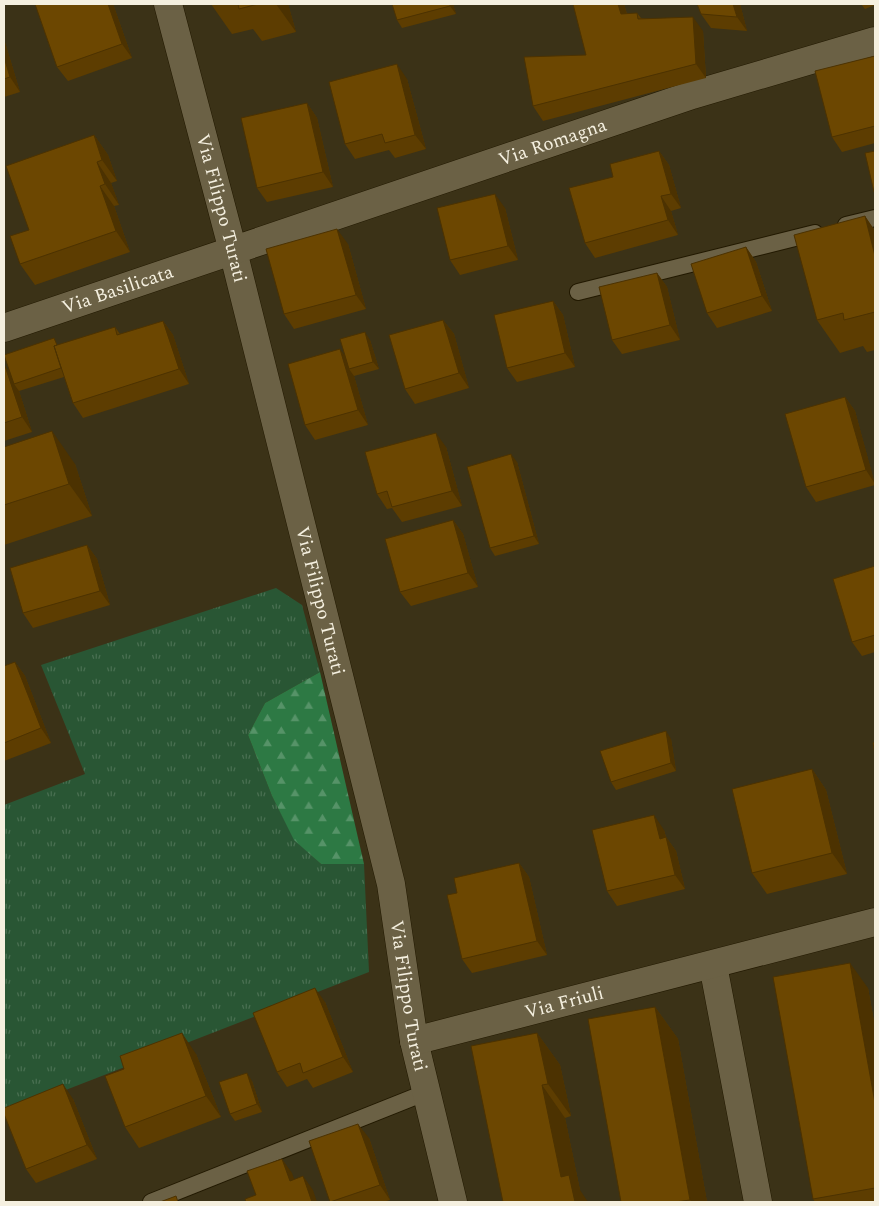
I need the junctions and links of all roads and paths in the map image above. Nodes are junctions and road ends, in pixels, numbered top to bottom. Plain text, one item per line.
1 (168, 4) edge
2 (875, 41) edge
3 (875, 218) edge
4 (233, 251) junction
5 (578, 292) dead end
6 (4, 328) edge
7 (875, 922) edge
8 (714, 965) junction
9 (414, 1041) junction
10 (427, 1092) junction
11 (151, 1202) edge
12 (453, 1202) edge
13 (758, 1202) edge

1 - 4 street, Via Filippo Turati
2 - 4 street, Via Romagna
3 - 5 lane
4 - 6 street, Via Basilicata
4 - 9 street, Via Filippo Turati
7 - 8 street, Via Friuli
8 - 9 street, Via Friuli
8 - 13 street
9 - 10 street, Via Filippo Turati
10 - 11 lane
10 - 12 street, Via Filippo Turati

